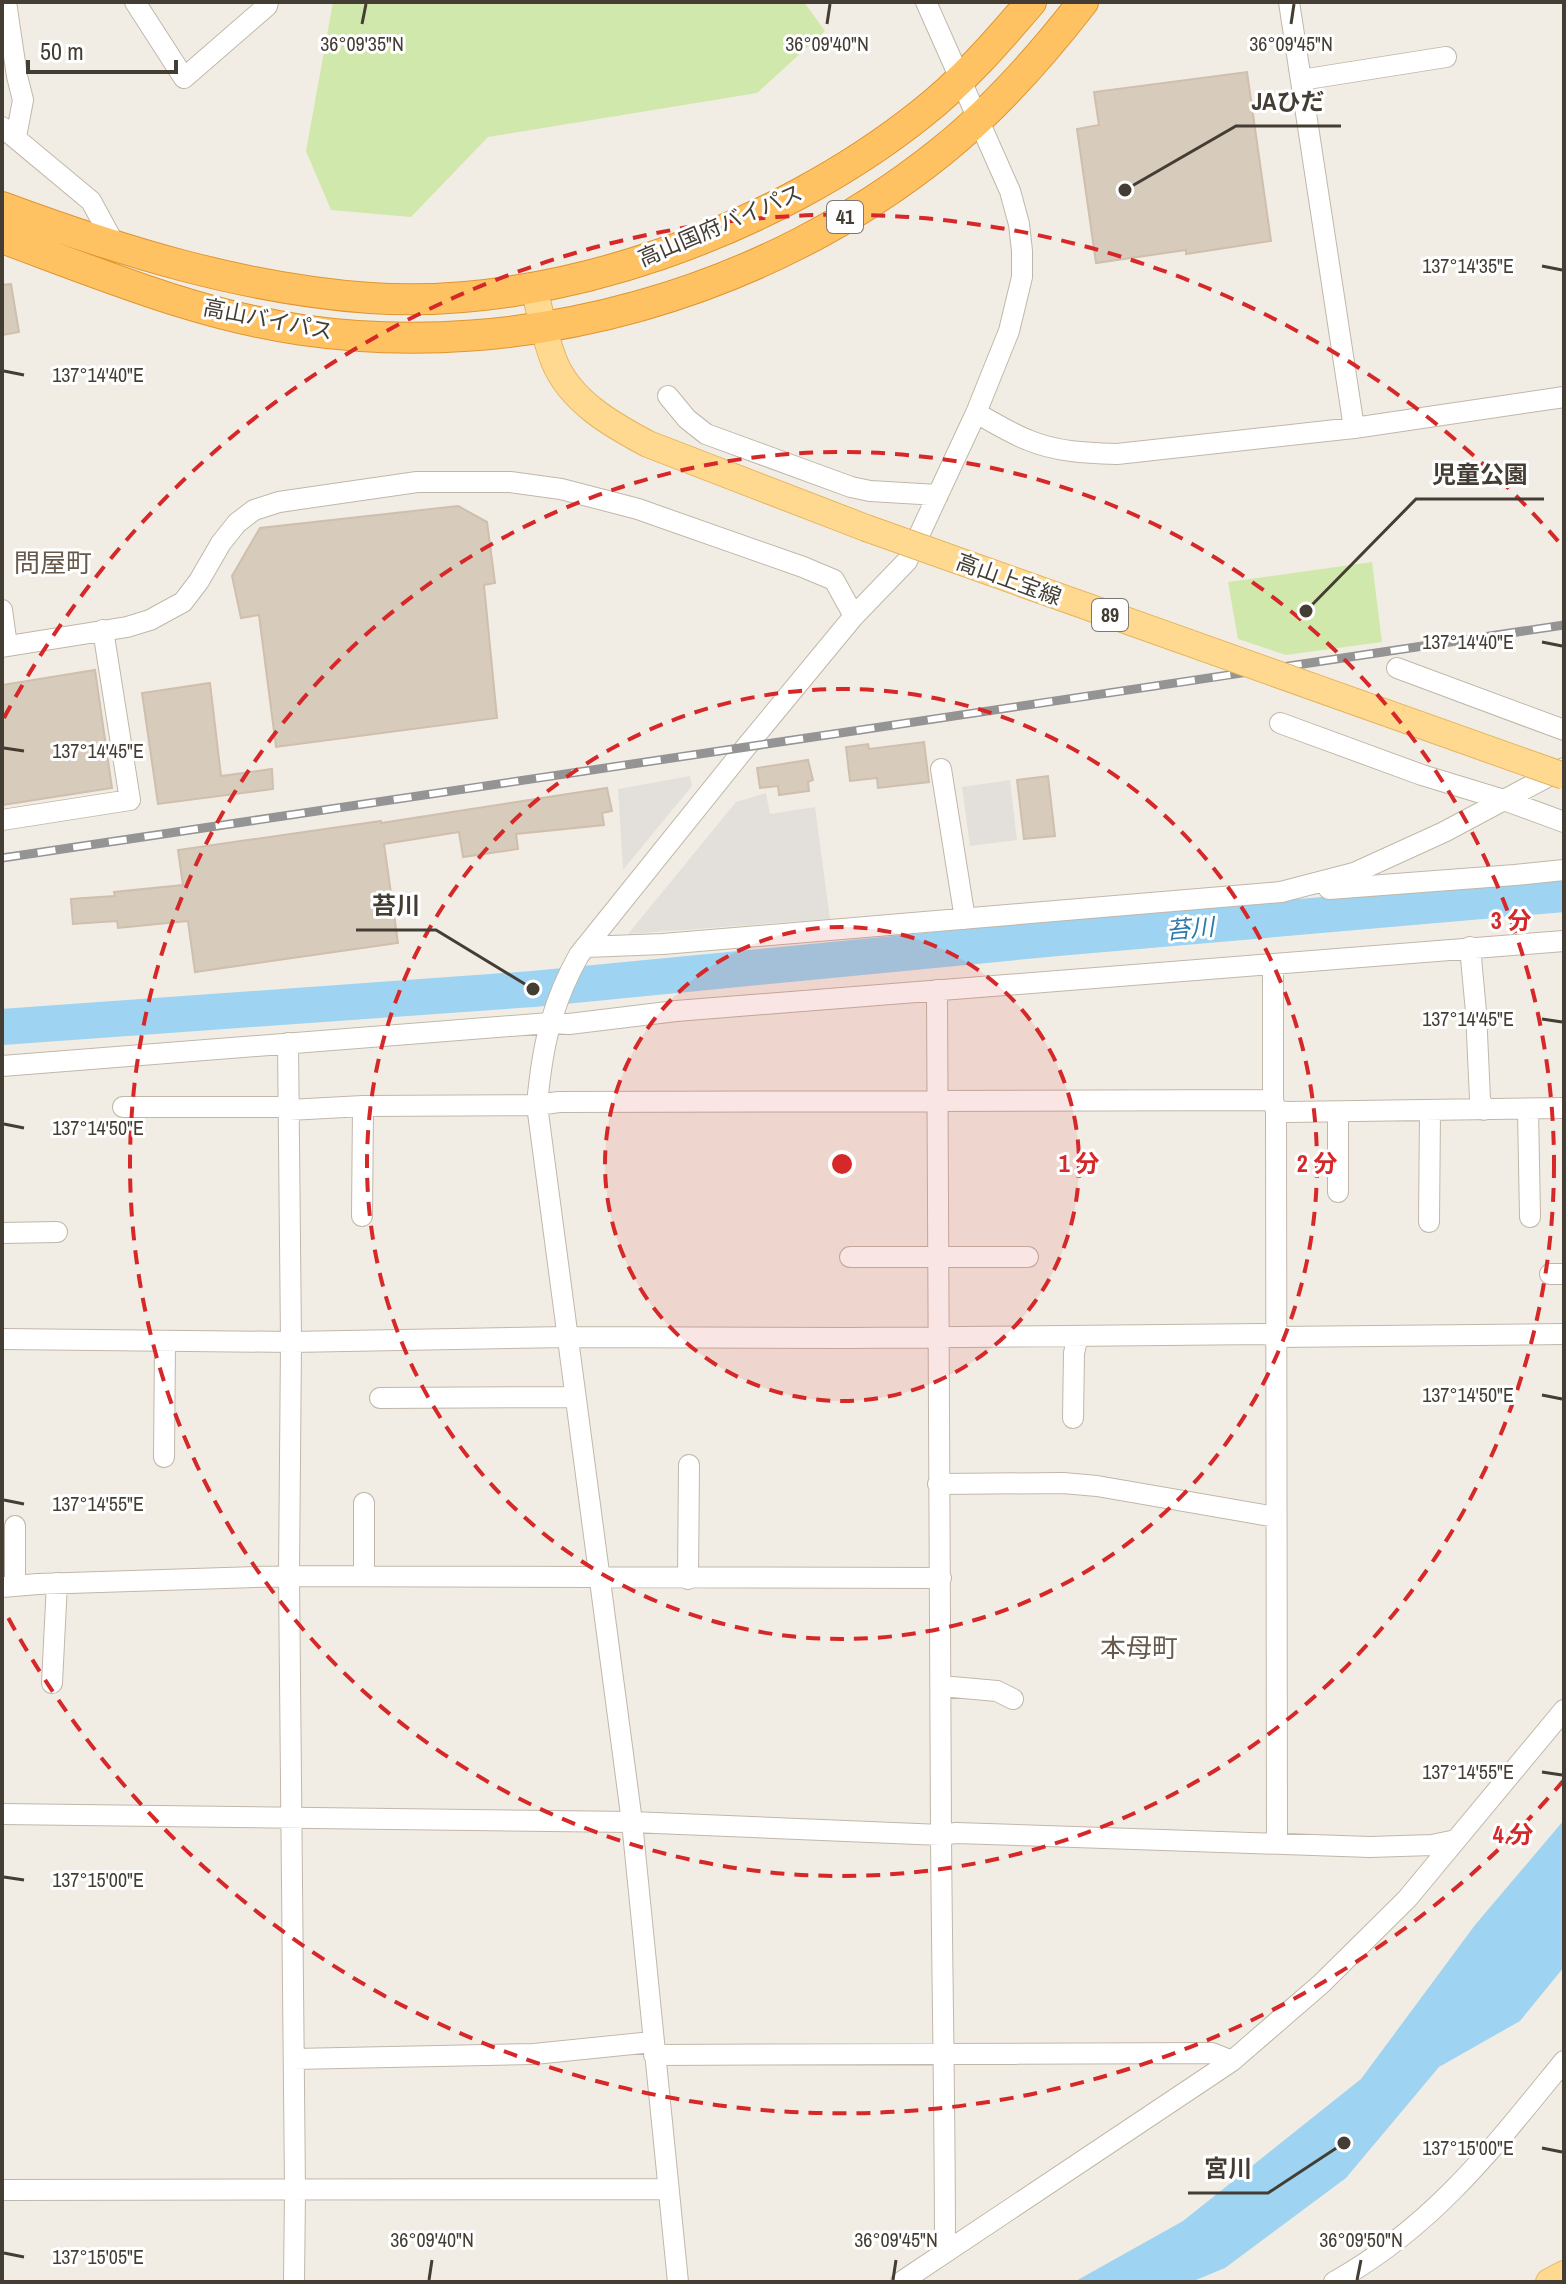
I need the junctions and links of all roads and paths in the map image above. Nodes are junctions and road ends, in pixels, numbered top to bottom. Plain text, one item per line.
1 (6, 2) edge
2 (135, 2) edge
3 (268, 2) edge
4 (926, 2) edge
5 (1031, 2) edge
6 (1083, 2) edge
7 (1289, 2) edge
8 (1446, 57) dead end
9 (961, 79) junction
10 (1301, 80) junction
11 (979, 118) junction
12 (9, 132) edge
13 (2, 207) edge
14 (2, 238) edge
15 (116, 247) junction
16 (534, 288) junction
17 (544, 327) junction
18 (668, 396) dead end
19 (1564, 397) edge
20 (976, 413) junction
21 (1354, 428) junction
22 (938, 495) junction
23 (2, 610) edge
24 (854, 616) junction
25 (103, 630) junction
26 (5, 646) edge
27 (1397, 668) dead end
28 (1280, 723) dead end
29 (1564, 730) edge
30 (1564, 768) edge
31 (941, 769) dead end
32 (1564, 776) edge
33 (1504, 800) junction
34 (2, 820) edge
35 (1564, 822) edge
36 (1564, 870) edge
37 (1281, 892) junction
38 (965, 919) junction
39 (1564, 941) edge
40 (1470, 947) junction
41 (582, 951) junction
42 (1275, 964) junction
43 (937, 990) junction
44 (551, 1020) junction
45 (288, 1043) junction
46 (2, 1066) edge
47 (938, 1102) junction
48 (537, 1105) junction
49 (363, 1106) junction
50 (1274, 1106) junction
51 (123, 1107) dead end
52 (290, 1108) junction
53 (1564, 1108) edge
54 (1528, 1109) junction
55 (1484, 1110) junction
56 (1430, 1111) junction
57 (1338, 1112) junction
58 (1338, 1192) dead end
59 (362, 1216) dead end
60 (1530, 1217) dead end
61 (1429, 1222) dead end
62 (57, 1232) dead end
63 (2, 1233) edge
64 (850, 1257) dead end
65 (1028, 1257) dead end
66 (938, 1258) junction
67 (1564, 1334) edge
68 (939, 1335) junction
69 (1078, 1336) junction
70 (567, 1337) junction
71 (1277, 1337) junction
72 (2, 1339) edge
73 (165, 1341) junction
74 (291, 1342) junction
75 (575, 1397) junction
76 (380, 1398) dead end
77 (1073, 1418) dead end
78 (164, 1457) dead end
79 (689, 1465) dead end
80 (938, 1484) junction
81 (364, 1503) dead end
82 (1276, 1517) junction
83 (15, 1526) dead end
84 (289, 1576) junction
85 (364, 1576) junction
86 (941, 1578) junction
87 (598, 1579) junction
88 (688, 1579) junction
89 (57, 1583) junction
90 (9, 1586) edge
91 (52, 1683) dead end
92 (941, 1686) junction
93 (1013, 1699) dead end
94 (1564, 1710) edge
95 (2, 1814) edge
96 (292, 1818) junction
97 (632, 1822) junction
98 (941, 1835) junction
99 (1456, 1840) junction
100 (1277, 1843) junction
101 (653, 2049) junction
102 (944, 2053) junction
103 (294, 2059) junction
104 (1232, 2061) junction
105 (1564, 2061) edge
106 (668, 2189) junction
107 (2, 2190) edge
108 (295, 2190) junction
109 (945, 2252) junction
110 (1564, 2274) edge
111 (294, 2282) edge
112 (678, 2282) edge
113 (901, 2282) edge
114 (1334, 2282) edge
115 (1549, 2282) edge

1 - 12 street
2 - 3 street
4 - 9 street
5 - 9 highway, 高山国府バイパス / 41
6 - 11 highway, 高山国府バイパス / 41
7 - 10 street
8 - 10 street
9 - 11 street
9 - 16 highway, 高山国府バイパス / 41
10 - 21 street
11 - 17 highway, 高山国府バイパス / 41
11 - 20 street
12 - 15 street
13 - 15 highway, 高山バイパス / 41
14 - 17 highway, 高山バイパス / 41
15 - 16 highway, 高山バイパス / 41
16 - 17 main road, 高山上宝線 / 89
17 - 32 main road, 高山上宝線 / 89, bridge
18 - 22 street
19 - 21 street
20 - 21 street
20 - 22 street
22 - 24 street
23 - 26 street
24 - 25 street
24 - 41 street
25 - 26 street
25 - 34 street
27 - 29 street
28 - 33 street
30 - 33 street
31 - 38 street
33 - 35 street
33 - 37 street
36 - 37 street
37 - 38 street
38 - 41 street
39 - 40 street
40 - 42 street
40 - 55 street
41 - 44 street
42 - 43 street
42 - 50 street
43 - 44 street
43 - 47 street
44 - 45 street
44 - 48 street
45 - 46 street
45 - 52 street
47 - 48 street
47 - 50 street
47 - 66 street
48 - 49 street
48 - 70 street
49 - 52 street
49 - 59 street
50 - 57 street
50 - 71 street
51 - 52 street
52 - 74 street
53 - 54 street
54 - 55 street
54 - 60 street
55 - 56 street
56 - 57 street
56 - 61 street
57 - 58 street
62 - 63 street
64 - 66 street
65 - 66 street
66 - 68 street
67 - 71 street
68 - 69 street
68 - 70 street
68 - 80 street
69 - 71 street
69 - 77 street
70 - 74 street
70 - 75 street
71 - 82 street
72 - 73 street
73 - 74 street
73 - 78 street
74 - 84 street
75 - 76 street
75 - 87 street
79 - 88 street
80 - 82 street
80 - 86 street
81 - 85 street
82 - 100 street
83 - 90 street
84 - 85 street
84 - 89 street
84 - 96 street
85 - 87 street
86 - 88 street
86 - 92 street
87 - 88 street
87 - 97 street
89 - 90 street
89 - 91 street
92 - 93 street
92 - 98 street
94 - 99 street
95 - 96 street
96 - 97 street
96 - 103 street
97 - 98 street
97 - 101 street
98 - 100 street
98 - 102 street
99 - 100 street
99 - 104 street
101 - 102 street
101 - 103 street
101 - 106 street
102 - 104 street
102 - 109 street
103 - 108 street
104 - 109 street
105 - 114 street
106 - 108 street
106 - 112 street
107 - 108 street
108 - 111 street
109 - 113 street
110 - 115 main road

